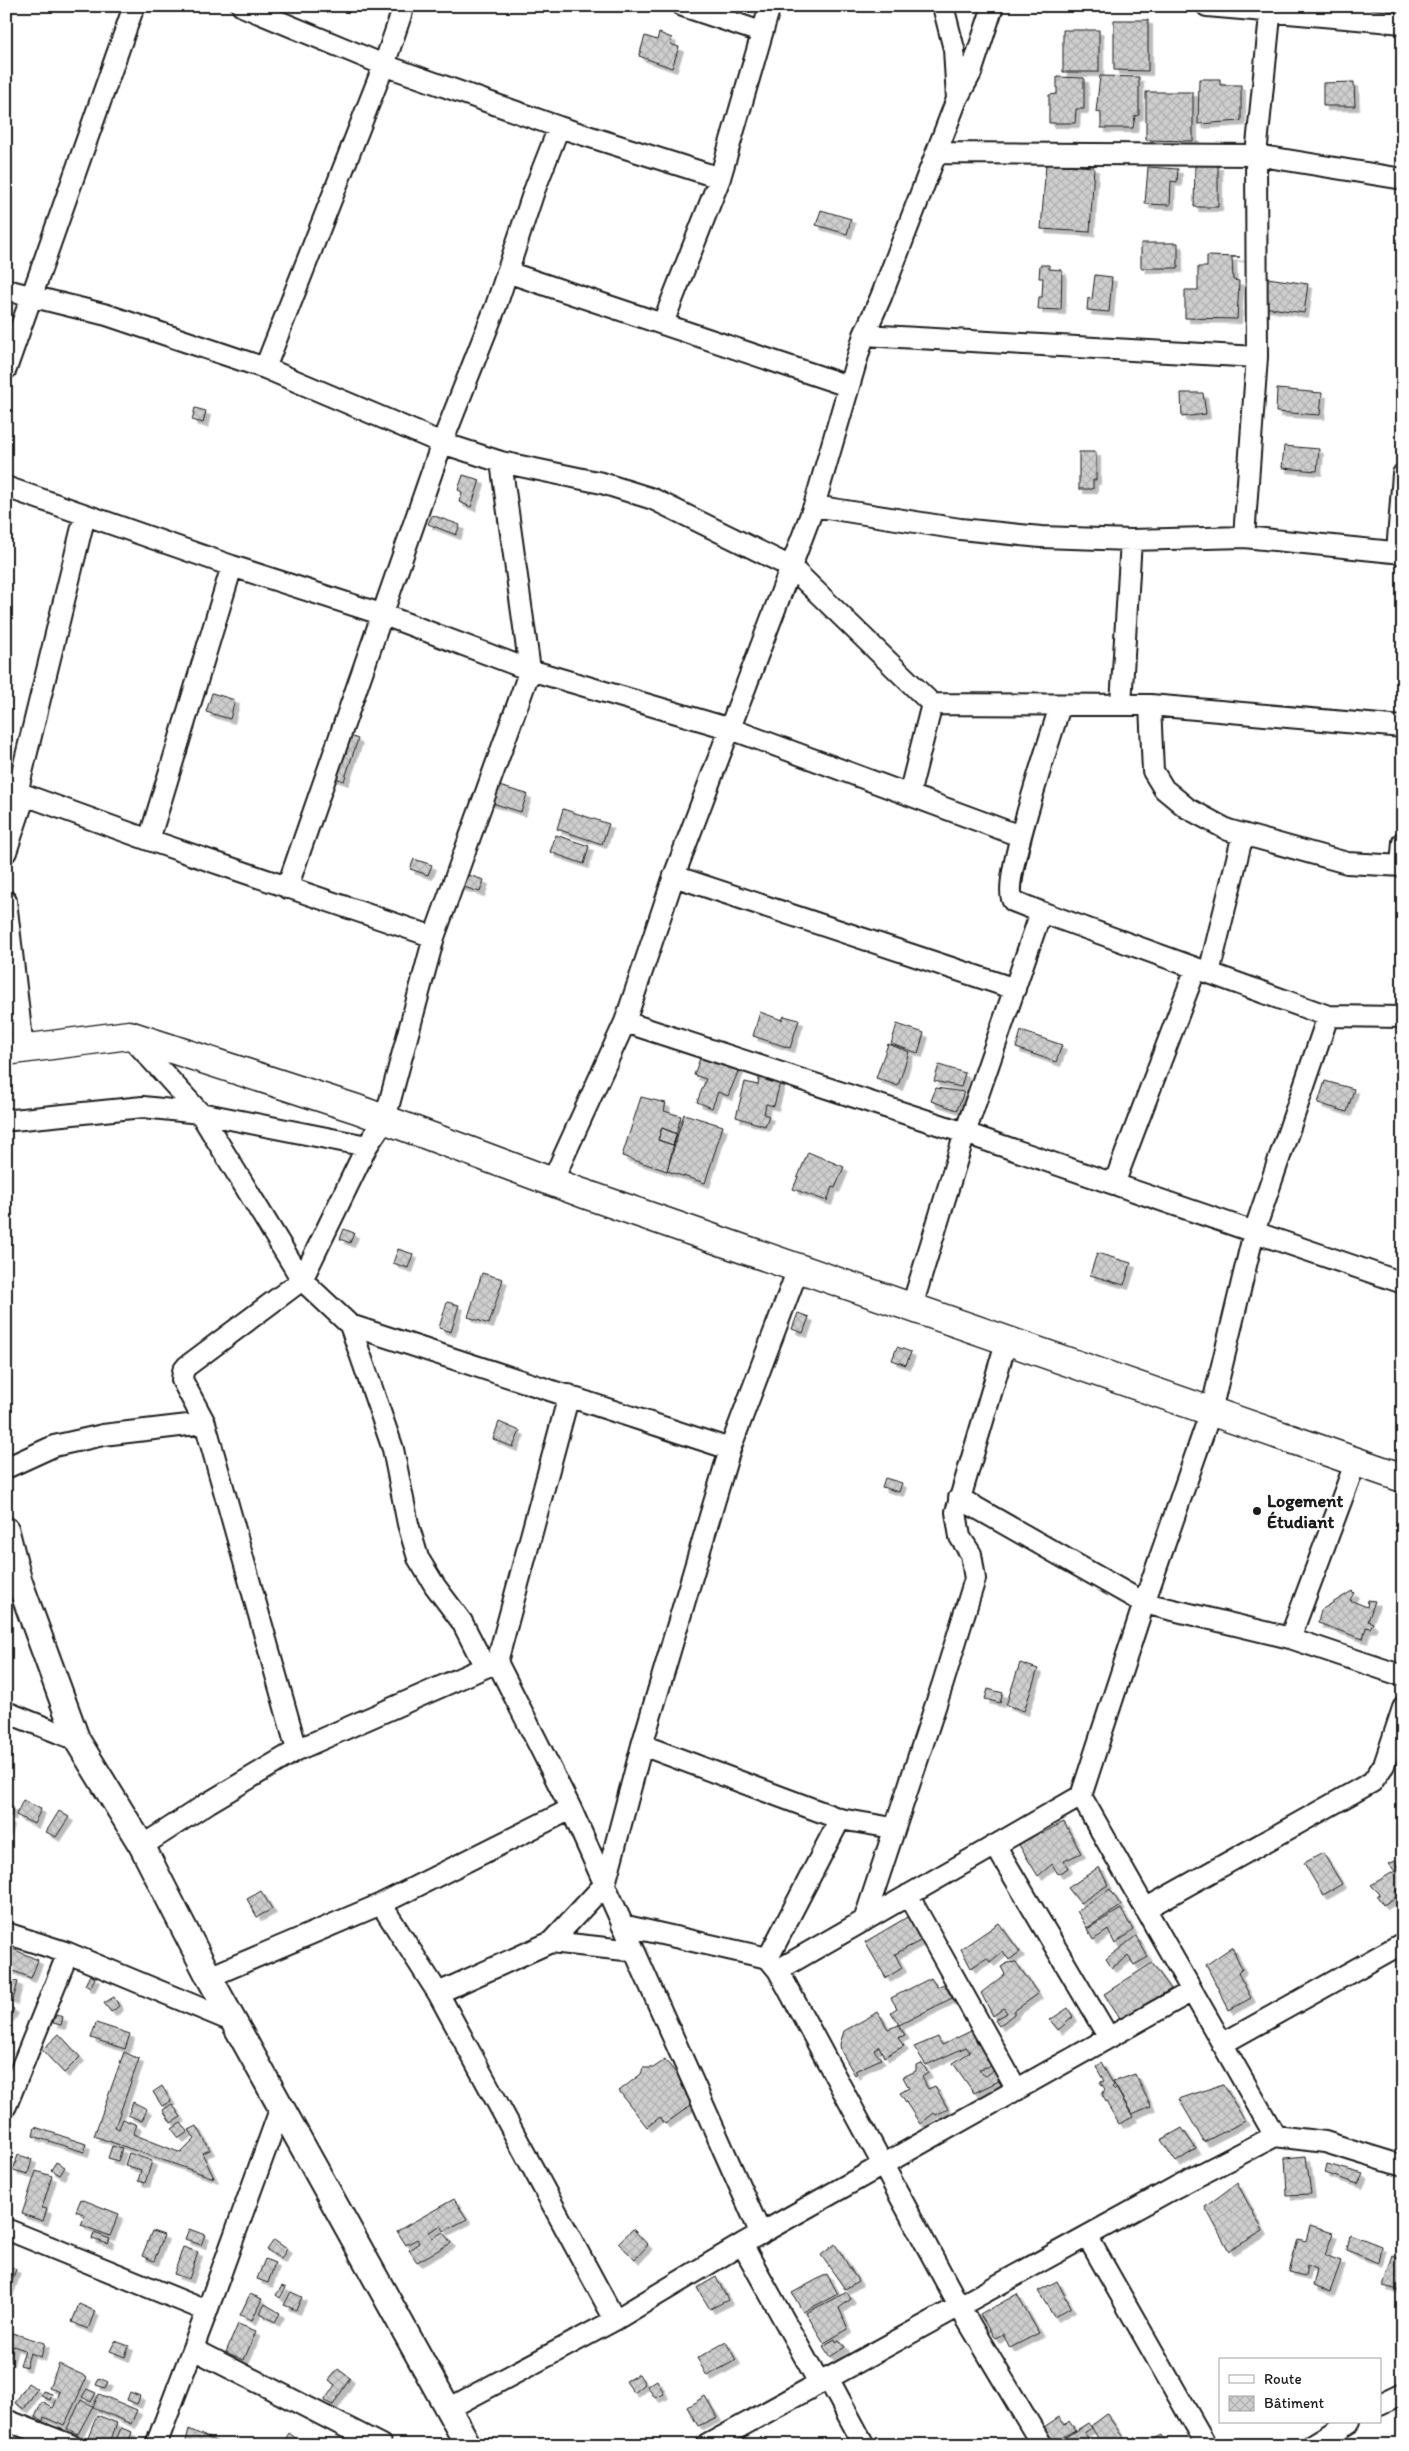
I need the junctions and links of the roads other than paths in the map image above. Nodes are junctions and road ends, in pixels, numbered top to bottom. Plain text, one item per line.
1 (134, 6) edge
2 (242, 6) edge
3 (404, 6) edge
4 (683, 6) edge
5 (770, 6) edge
6 (943, 6) edge
7 (993, 6) edge
8 (1207, 6) edge
9 (1271, 9) edge
10 (1403, 23) edge
11 (761, 32) junction
12 (384, 65) junction
13 (957, 98) junction
14 (558, 127) junction
15 (937, 153) junction
16 (1256, 155) junction
17 (720, 178) junction
18 (1403, 179) edge
19 (507, 272) junction
20 (6, 290) edge
21 (30, 298) junction
22 (663, 323) junction
23 (864, 335) junction
24 (1257, 357) junction
25 (6, 368) edge
26 (265, 368) junction
27 (848, 386) junction
28 (442, 443) junction
29 (501, 462) junction
30 (1403, 474) edge
31 (6, 487) edge
32 (814, 506) junction
33 (85, 515) junction
34 (1244, 537) junction
35 (1131, 540) junction
36 (1400, 553) edge
37 (232, 566) junction
38 (791, 567) junction
39 (384, 615) junction
40 (530, 670) junction
41 (932, 704) junction
42 (1121, 704) junction
43 (1150, 705) junction
44 (1060, 706) junction
45 (1403, 727) edge
46 (731, 729) junction
47 (16, 793) edge
48 (909, 796) junction
49 (1243, 834) junction
50 (1020, 836) junction
51 (148, 840) junction
52 (1403, 842) edge
53 (6, 852) edge
54 (1402, 866) edge
55 (674, 876) junction
56 (287, 888) junction
57 (6, 901) edge
58 (1041, 912) junction
59 (434, 937) junction
60 (1202, 970) junction
61 (1015, 989) junction
62 (1328, 1016) junction
63 (1403, 1017) edge
64 (625, 1022) junction
65 (129, 1035) junction
66 (15, 1049) edge
67 (200, 1113) junction
68 (6, 1118) edge
69 (385, 1119) junction
70 (965, 1133) junction
71 (367, 1146) junction
72 (552, 1182) junction
73 (1114, 1184) junction
74 (1254, 1232) junction
75 (798, 1269) junction
76 (302, 1280) junction
77 (1402, 1280) edge
78 (912, 1306) junction
79 (350, 1325) junction
80 (1007, 1340) junction
81 (569, 1395) junction
82 (1211, 1411) junction
83 (205, 1423) junction
84 (730, 1449) junction
85 (1356, 1461) junction
86 (6, 1468) edge
87 (1403, 1478) edge
88 (959, 1498) junction
89 (6, 1530) edge
90 (1144, 1603) junction
91 (1290, 1638) junction
92 (491, 1665) junction
93 (1403, 1676) edge
94 (1403, 1708) edge
95 (6, 1712) edge
96 (77, 1740) junction
97 (642, 1745) junction
98 (297, 1750) junction
99 (1081, 1796) junction
100 (571, 1809) junction
101 (840, 1819) junction
102 (893, 1828) junction
103 (995, 1845) junction
104 (142, 1846) junction
105 (605, 1884) junction
106 (908, 1895) junction
107 (381, 1904) junction
108 (1145, 1909) junction
109 (864, 1920) junction
110 (622, 1925) junction
111 (6, 1933) edge
112 (551, 1942) junction
113 (1403, 1943) edge
114 (634, 1951) junction
115 (68, 1953) junction
116 (773, 1964) junction
117 (209, 1977) junction
118 (1192, 1991) junction
119 (438, 1993) junction
120 (234, 2022) junction
121 (1109, 2038) junction
122 (1222, 2044) junction
123 (1017, 2090) junction
124 (6, 2106) edge
125 (281, 2107) junction
126 (1275, 2136) junction
127 (882, 2165) junction
128 (1403, 2166) edge
129 (6, 2230) edge
130 (761, 2234) junction
131 (1087, 2236) junction
132 (742, 2244) junction
133 (959, 2306) junction
134 (207, 2311) junction
135 (615, 2320) junction
136 (193, 2349) junction
137 (823, 2381) junction
138 (1403, 2393) edge
139 (1382, 2403) edge
140 (448, 2409) junction
141 (6, 2420) edge
142 (1347, 2424) edge
143 (70, 2445) edge
144 (156, 2445) edge
145 (381, 2445) edge
146 (468, 2445) edge
147 (707, 2445) edge
148 (864, 2445) edge
149 (1042, 2445) edge
150 (1206, 2445) edge
151 (1312, 2445) edge

1 - 21 street
2 - 12 street
3 - 12 street
4 - 11 street
5 - 11 street
6 - 13 street
7 - 13 street
8 - 9 street
9 - 10 street
9 - 16 street
11 - 17 street
12 - 14 street
12 - 26 street
13 - 15 street
14 - 17 street
14 - 19 street
15 - 16 street
15 - 23 street
16 - 18 street
16 - 24 street
17 - 22 street
19 - 22 street
19 - 28 street
20 - 21 street
21 - 25 street
21 - 26 street
22 - 27 street
23 - 24 street
23 - 27 street
24 - 34 street
26 - 28 street
27 - 32 street
28 - 29 street
28 - 39 street
29 - 38 street
29 - 40 street
30 - 36 street
31 - 33 street
32 - 35 street
32 - 38 street
33 - 37 street
33 - 47 street
34 - 35 street
34 - 36 street
35 - 42 street
37 - 39 street
37 - 51 street
38 - 41 street
38 - 46 street
39 - 40 street
39 - 56 street
40 - 46 street
40 - 59 street
41 - 44 street
41 - 48 street
42 - 43 street
42 - 44 street
43 - 45 street
43 - 49 street
44 - 50 street
46 - 48 street
46 - 55 street
47 - 51 street
47 - 53 street
48 - 50 street
49 - 54 street
49 - 60 street
50 - 58 street
51 - 56 street
52 - 54 street
55 - 61 street
55 - 64 street
56 - 59 street
57 - 66 street
58 - 60 street
58 - 61 street
59 - 69 street
60 - 62 street
60 - 73 street
61 - 70 street
62 - 63 street
62 - 74 street
64 - 70 street
64 - 72 street
65 - 66 main road
65 - 67 street
65 - 69 main road
67 - 68 street
67 - 71 street
67 - 76 street
69 - 71 street
69 - 72 main road
70 - 73 street
70 - 78 street
71 - 76 street
72 - 75 main road
73 - 74 street
74 - 77 street
74 - 82 street
75 - 78 main road
75 - 84 street
76 - 79 street
76 - 83 street
78 - 80 main road
79 - 81 street
79 - 92 street
80 - 82 main road
80 - 88 street
81 - 84 street
81 - 92 street
82 - 85 main road
82 - 90 street
83 - 86 street
83 - 98 street
84 - 97 street
85 - 87 main road
85 - 91 street
88 - 90 street
88 - 102 street
89 - 96 street
90 - 91 street
90 - 99 street
91 - 93 street
92 - 98 street
92 - 100 street
94 - 108 street
95 - 96 street
96 - 104 street
97 - 101 street
97 - 105 street
98 - 104 street
99 - 103 street
99 - 108 street
100 - 105 street
100 - 107 street
101 - 102 street
101 - 116 street
102 - 109 street
103 - 106 street
103 - 121 street
104 - 117 street
105 - 110 street
105 - 112 street
106 - 109 street
106 - 123 street
107 - 117 street
107 - 119 street
108 - 118 street
109 - 116 street
110 - 114 street
110 - 116 street
111 - 115 street
112 - 114 street
112 - 119 street
113 - 122 street
114 - 130 street
115 - 120 street
115 - 124 street
116 - 127 street
117 - 120 street
118 - 121 street
118 - 122 street
119 - 135 street
120 - 125 street
121 - 123 street
122 - 126 street
123 - 127 street
125 - 134 street
125 - 140 street
126 - 128 street
126 - 131 street
127 - 130 street
127 - 133 street
129 - 134 street
130 - 132 street
131 - 133 street
131 - 150 street
132 - 135 street
132 - 137 street
133 - 137 street
133 - 149 street
134 - 136 street
135 - 140 street
136 - 144 street
136 - 145 street
137 - 147 street
137 - 148 street
138 - 139 street
140 - 146 street
141 - 143 street
142 - 151 street

